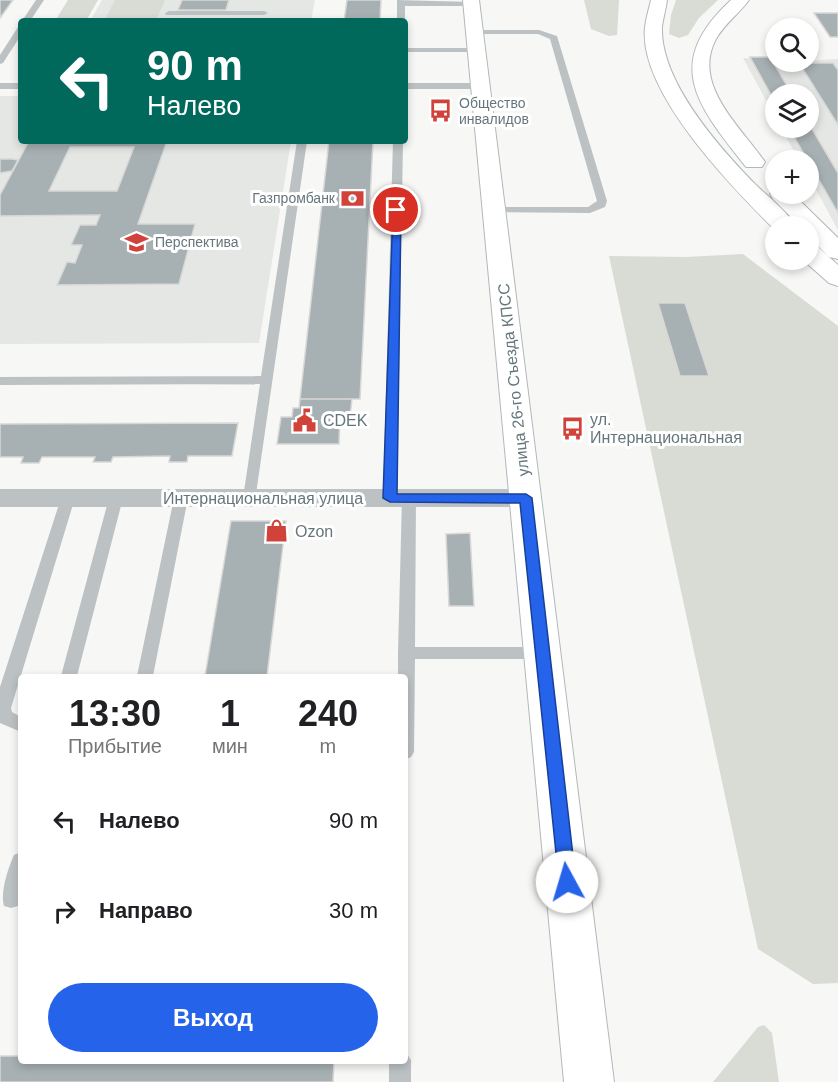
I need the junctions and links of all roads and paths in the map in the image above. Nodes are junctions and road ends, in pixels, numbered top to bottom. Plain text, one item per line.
1 (40, 0) edge
2 (174, 0) edge
3 (659, 0) edge
4 (741, 0) edge
5 (401, 2) edge
6 (471, 2) edge
7 (264, 13) edge
8 (167, 17) edge
9 (28, 18) edge
10 (400, 18) edge
11 (18, 34) edge
12 (408, 40) edge
13 (476, 41) junction
14 (11, 44) junction
15 (18, 44) edge
16 (408, 50) edge
17 (0, 61) edge
18 (0, 86) edge
19 (18, 86) edge
20 (408, 86) edge
21 (481, 86) junction
22 (302, 144) edge
23 (398, 144) edge
24 (765, 175) edge
25 (791, 204) edge
26 (494, 210) junction
27 (774, 216) edge
28 (838, 252) edge
29 (819, 261) edge
30 (838, 278) edge
31 (267, 380) junction
32 (0, 381) edge
33 (0, 498) edge
34 (68, 498) junction
35 (116, 498) junction
36 (181, 498) junction
37 (250, 498) junction
38 (400, 498) junction
39 (526, 498) junction
40 (406, 653) junction
41 (543, 653) junction
42 (70, 674) edge
43 (144, 674) edge
44 (406, 674) edge
45 (18, 724) edge
46 (18, 872) edge
47 (11, 899) dead end
48 (400, 1064) edge
49 (400, 1082) edge
50 (589, 1082) edge

1 - 9 lane
2 - 8 lane
3 - 27 main road
4 - 24 main road
5 - 6 lane
5 - 10 lane
6 - 13 main road, улица 26-го Съезда КПСС
7 - 8 lane
11 - 14 lane
12 - 13 lane
13 - 16 lane
13 - 21 main road, улица 26-го Съезда КПСС
13 - 26 lane
14 - 15 lane
14 - 17 lane
18 - 19 lane
20 - 21 lane
21 - 26 main road, улица 26-го Съезда КПСС
22 - 31 lane
23 - 38 lane
25 - 28 main road
26 - 39 main road, улица 26-го Съезда КПСС
29 - 30 main road
31 - 32 lane
31 - 37 lane
33 - 34 street, Интернациональная улица
34 - 35 street, Интернациональная улица
34 - 45 lane
35 - 36 street, Интернациональная улица
35 - 42 lane
36 - 37 street, Интернациональная улица
36 - 43 lane
37 - 38 street, Интернациональная улица
38 - 39 street, Интернациональная улица
38 - 40 lane
39 - 41 main road, улица 26-го Съезда КПСС
40 - 41 lane
40 - 44 lane
41 - 50 main road, улица 26-го Съезда КПСС
46 - 47 lane
48 - 49 lane

